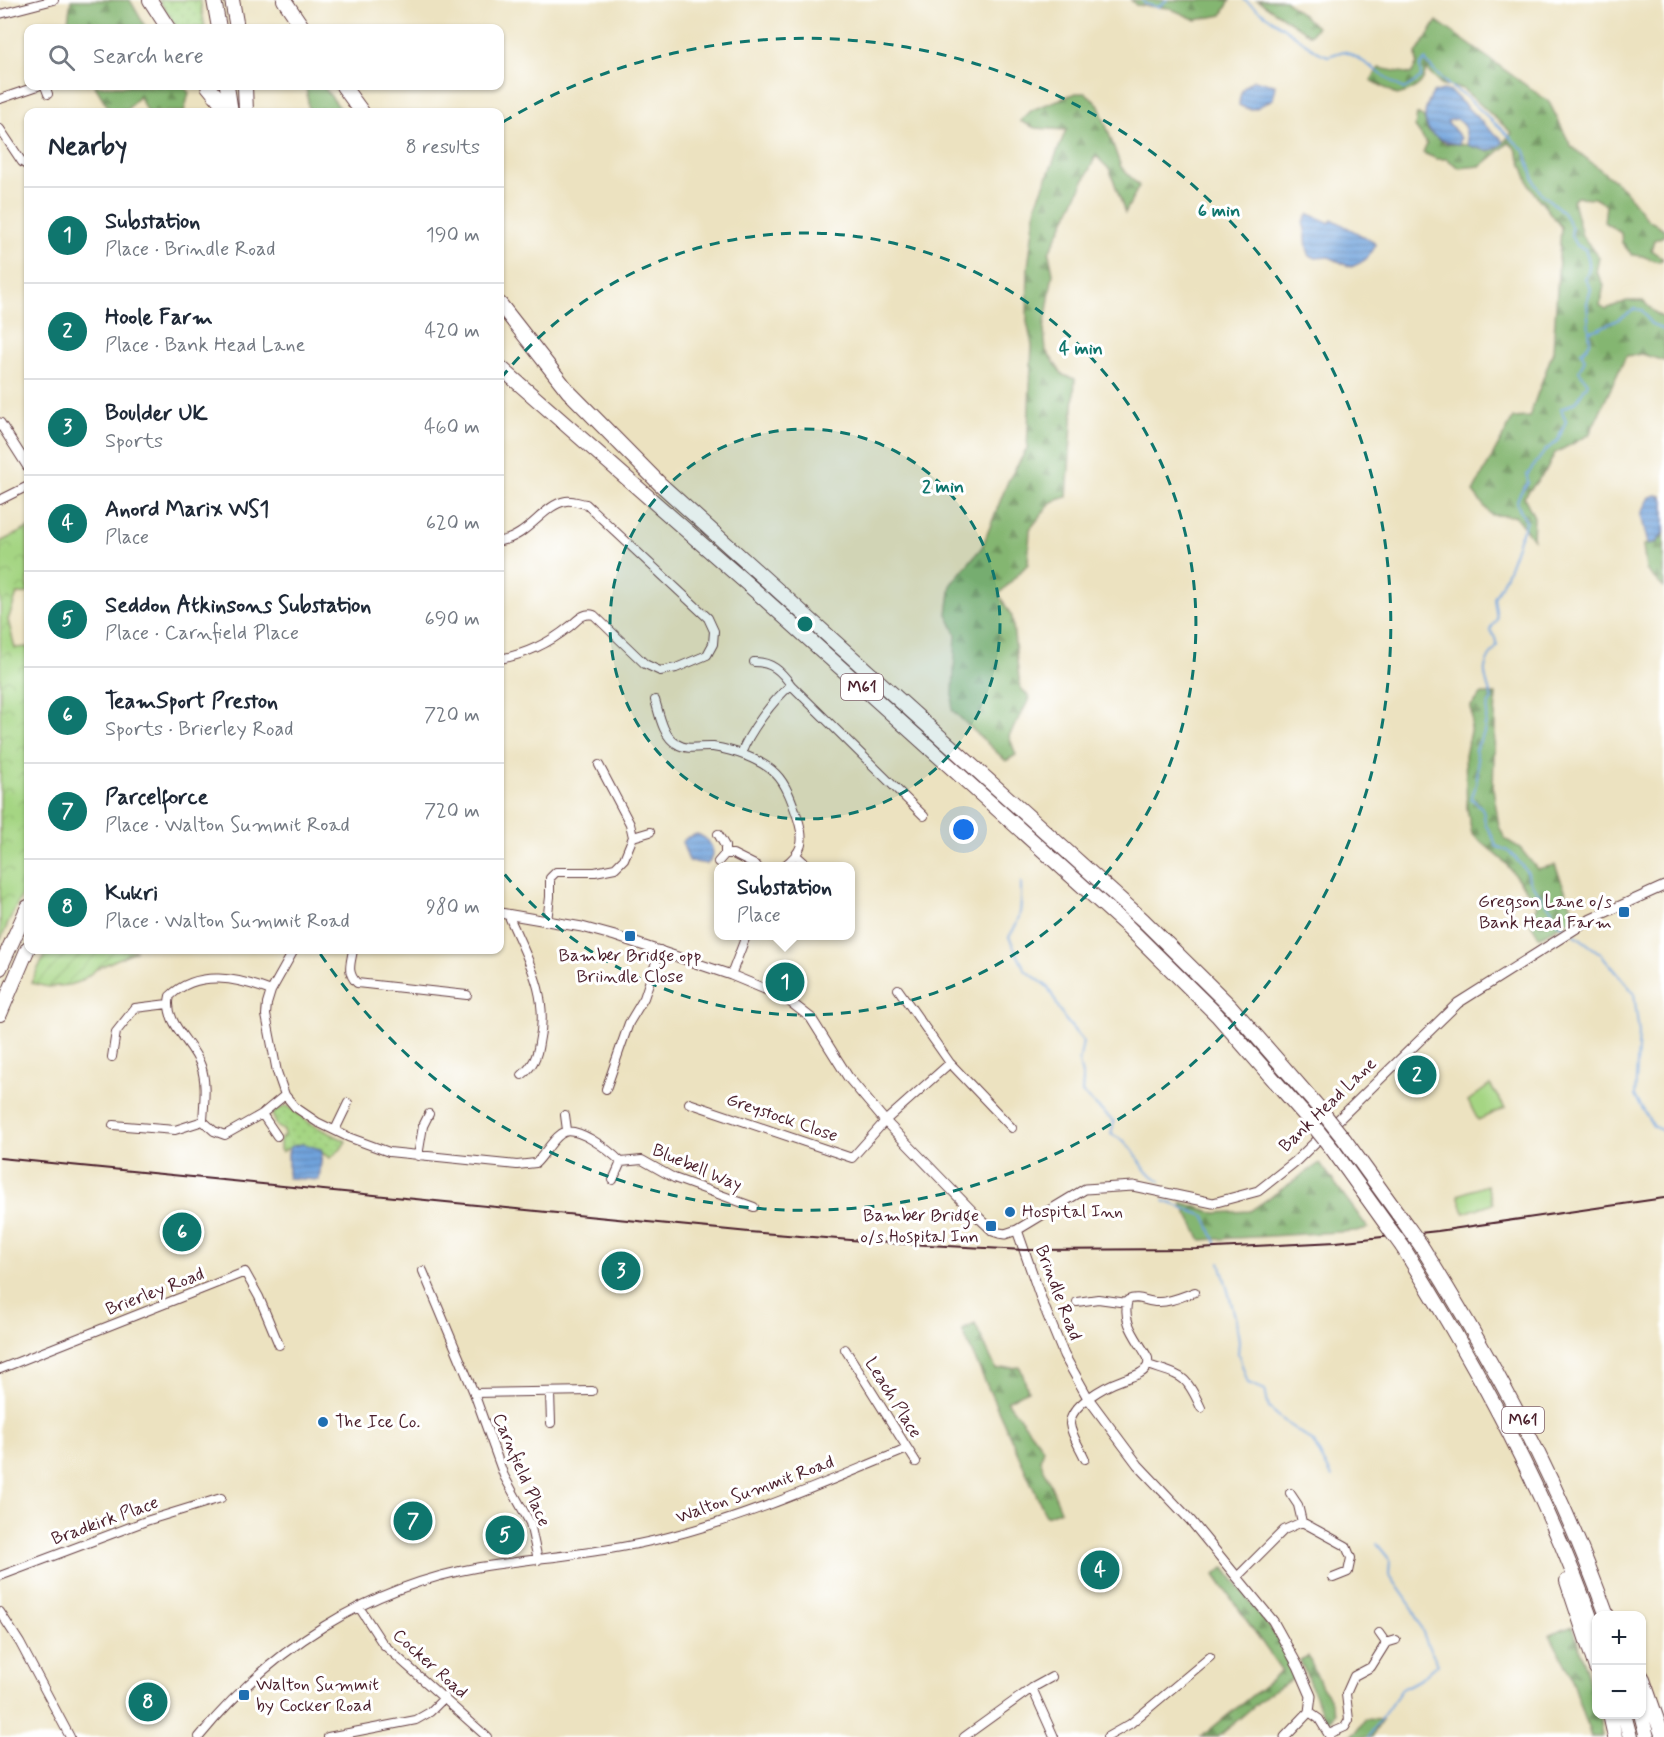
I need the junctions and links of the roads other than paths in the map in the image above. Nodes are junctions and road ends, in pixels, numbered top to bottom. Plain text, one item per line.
1 (54, 0) edge
2 (150, 0) edge
3 (214, 0) edge
4 (232, 0) edge
5 (284, 0) edge
6 (0, 14) edge
7 (165, 24) edge
8 (218, 24) edge
9 (236, 24) edge
10 (300, 24) edge
11 (26, 90) edge
12 (46, 90) edge
13 (211, 90) edge
14 (227, 90) edge
15 (245, 90) edge
16 (346, 90) edge
17 (48, 94) dead end
18 (0, 99) edge
19 (227, 108) edge
20 (230, 108) edge
21 (246, 108) edge
22 (359, 108) edge
23 (0, 129) edge
24 (24, 163) edge
25 (504, 309) edge
26 (504, 371) edge
27 (0, 423) edge
28 (24, 461) edge
29 (24, 488) edge
30 (0, 500) edge
31 (504, 540) edge
32 (504, 658) edge
33 (754, 662) dead end
34 (791, 685) junction
35 (655, 700) dead end
36 (741, 754) junction
37 (599, 765) dead end
38 (924, 816) dead end
39 (650, 832) dead end
40 (718, 834) dead end
41 (633, 837) junction
42 (725, 854) junction
43 (797, 856) junction
44 (718, 862) dead end
45 (748, 862) edge
46 (790, 862) edge
47 (803, 862) edge
48 (1664, 886) edge
49 (504, 914) edge
50 (24, 916) edge
51 (547, 921) junction
52 (744, 940) edge
53 (660, 950) junction
54 (25, 954) edge
55 (292, 954) edge
56 (352, 954) edge
57 (0, 968) edge
58 (731, 975) junction
59 (898, 989) dead end
60 (271, 991) junction
61 (467, 995) dead end
62 (168, 1004) junction
63 (0, 1014) edge
64 (112, 1057) dead end
65 (950, 1063) junction
66 (522, 1075) dead end
67 (606, 1089) dead end
68 (285, 1095) junction
69 (689, 1102) dead end
70 (348, 1103) dead end
71 (262, 1114) junction
72 (429, 1114) dead end
73 (565, 1115) dead end
74 (203, 1121) junction
75 (885, 1121) junction
76 (113, 1125) dead end
77 (1012, 1128) dead end
78 (335, 1130) junction
79 (567, 1130) junction
80 (277, 1136) dead end
81 (418, 1156) junction
82 (621, 1161) junction
83 (613, 1180) dead end
84 (754, 1207) dead end
85 (1017, 1230) junction
86 (423, 1271) dead end
87 (1195, 1292) dead end
88 (1077, 1302) dead end
89 (1127, 1304) junction
90 (279, 1345) dead end
91 (845, 1349) dead end
92 (1149, 1365) junction
93 (0, 1369) edge
94 (592, 1391) dead end
95 (474, 1393) junction
96 (550, 1393) junction
97 (1088, 1398) junction
98 (1201, 1408) dead end
99 (551, 1423) dead end
100 (1508, 1428) junction
101 (907, 1449) junction
102 (1085, 1459) dead end
103 (916, 1462) dead end
104 (1290, 1493) dead end
105 (221, 1498) dead end
106 (1302, 1522) junction
107 (538, 1560) junction
108 (0, 1576) edge
109 (1237, 1578) junction
110 (1333, 1578) dead end
111 (358, 1607) junction
112 (1606, 1611) edge
113 (0, 1612) edge
114 (1592, 1623) edge
115 (1379, 1633) dead end
116 (1396, 1640) dead end
117 (1386, 1643) junction
118 (1210, 1657) dead end
119 (1595, 1665) edge
120 (1052, 1677) dead end
121 (1032, 1688) junction
122 (1646, 1691) edge
123 (444, 1697) junction
124 (1309, 1712) junction
125 (1611, 1719) edge
126 (1625, 1719) edge
127 (1642, 1719) edge
128 (1329, 1736) edge
129 (70, 1737) edge
130 (199, 1737) edge
131 (328, 1737) edge
132 (487, 1737) edge
133 (964, 1737) edge
134 (1054, 1737) edge
135 (1107, 1737) edge
136 (1285, 1737) edge
137 (1615, 1737) edge
138 (1630, 1737) edge
139 (1647, 1737) edge
140 (1663, 1737) edge

1 - 6 street
2 - 7 highway
3 - 8 highway
4 - 9 highway
5 - 10 highway
11 - 18 street
12 - 17 street
13 - 19 highway
14 - 20 highway
15 - 21 highway
16 - 22 highway
23 - 24 street
25 - 112 highway, M61, bridge
26 - 100 highway, M61, bridge
27 - 28 street
29 - 30 street
31 - 32 street
33 - 34 street
34 - 36 street
34 - 38 street
35 - 36 street
36 - 43 street
37 - 41 street
39 - 41 street
40 - 42 street
41 - 51 street
42 - 44 street
42 - 45 street
43 - 46 street
43 - 47 street
48 - 85 street, Bank Head Lane
49 - 51 street, Brindle Road
49 - 66 street
50 - 57 highway
51 - 53 street, Brindle Road
52 - 58 street
53 - 58 street, Brindle Road
53 - 67 street
54 - 63 highway
55 - 60 street
56 - 61 street
58 - 75 street, Brindle Road
59 - 65 street
60 - 62 street
60 - 68 street
62 - 64 street
62 - 74 street
65 - 75 street
65 - 77 street
68 - 71 street
68 - 78 street
69 - 75 street, Greystock Close
70 - 78 street
71 - 74 street
71 - 80 street
72 - 81 street
73 - 79 street
74 - 76 street
75 - 85 street, Brindle Road
78 - 81 street
79 - 81 street
79 - 82 street, Bluebell Way
82 - 83 street
82 - 84 street, Bluebell Way
85 - 97 street, Brindle Road
86 - 95 street, Carnfield Place
87 - 89 street
88 - 89 street
89 - 92 street
90 - 93 street, Brierley Road
91 - 101 street, Leach Place
92 - 97 street
92 - 98 street
94 - 96 street, Carnfield Place
95 - 96 street, Carnfield Place
95 - 107 street, Carnfield Place
96 - 99 street
97 - 102 street
97 - 109 street, Brindle Road
100 - 114 highway, M61
100 - 119 highway
101 - 103 street, Leach Place
101 - 107 street, Walton Summit Road
104 - 106 street
105 - 108 street, Bradkirk Place
106 - 109 street
106 - 110 street
107 - 111 street, Walton Summit Road
109 - 124 street, Brindle Road
111 - 123 street, Cocker Road
111 - 130 street, Walton Summit Road
113 - 129 street
115 - 117 street
116 - 117 street
117 - 128 street
118 - 135 street
120 - 121 street
121 - 133 street
121 - 134 street
122 - 140 highway
123 - 131 street
123 - 132 street, Cocker Road
124 - 128 street
124 - 136 street
125 - 137 highway
126 - 138 highway
127 - 139 highway

